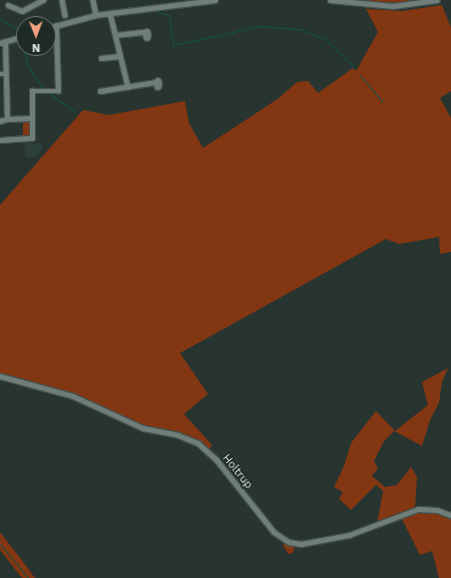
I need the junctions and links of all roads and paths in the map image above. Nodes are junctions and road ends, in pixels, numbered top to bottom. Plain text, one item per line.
1 (43, 0) edge
2 (62, 0) edge
3 (93, 0) edge
4 (215, 0) edge
5 (330, 0) edge
6 (437, 0) edge
7 (8, 5) dead end
8 (110, 13) junction
9 (65, 15) dead end
10 (96, 15) junction
11 (56, 26) joint
12 (145, 32) dead end
13 (115, 35) junction
14 (16, 38) edge
15 (2, 42) edge
16 (120, 56) junction
17 (101, 58) dead end
18 (0, 74) edge
19 (6, 74) junction
20 (156, 82) dead end
21 (128, 88) junction
22 (100, 91) dead end
23 (32, 118) junction
24 (7, 119) junction
25 (0, 121) edge
26 (0, 140) edge
27 (0, 376) edge
28 (451, 515) edge

1 - 7 street
2 - 9 street
3 - 10 street
4 - 8 street
5 - 6 street
8 - 10 street
8 - 13 street
10 - 11 street
11 - 23 street
12 - 13 street
13 - 16 street
14 - 15 street
15 - 19 street
16 - 17 street
16 - 21 street
18 - 19 street
19 - 24 street
20 - 21 street
21 - 22 street
23 - 24 street
23 - 26 street
24 - 25 street
27 - 28 street, Holtrup

